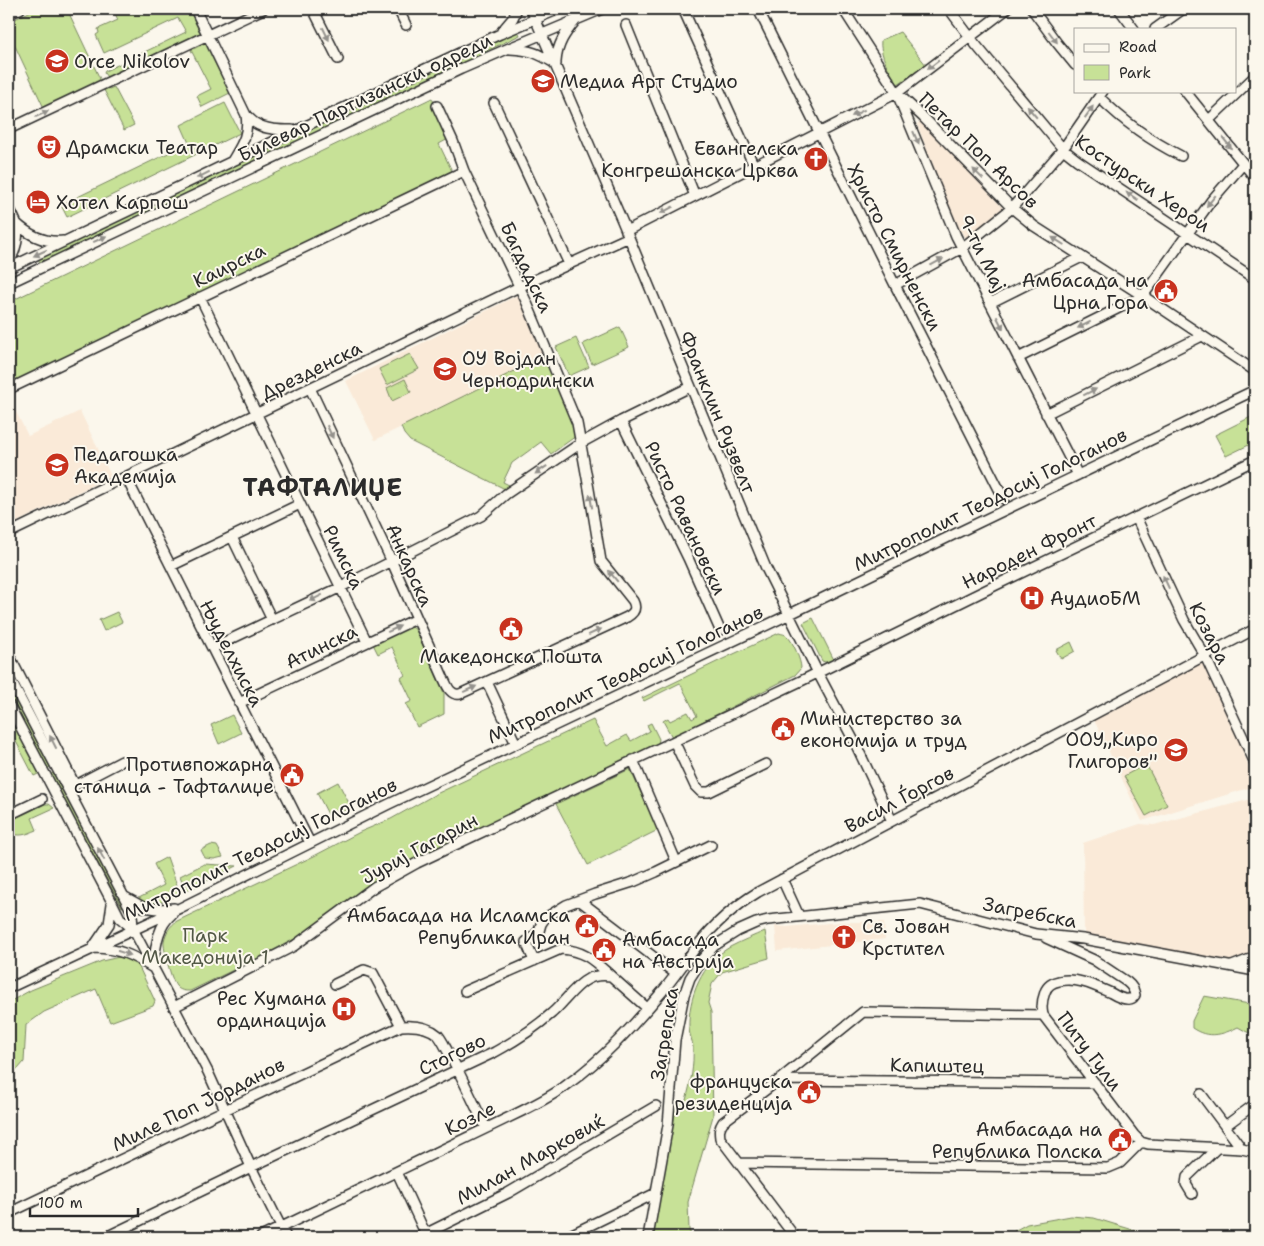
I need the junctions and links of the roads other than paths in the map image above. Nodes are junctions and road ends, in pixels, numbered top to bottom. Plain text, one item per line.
1 (20, 9) edge
2 (195, 9) edge
3 (263, 9) edge
4 (314, 9) edge
5 (398, 9) edge
6 (517, 9) edge
7 (532, 9) edge
8 (559, 9) edge
9 (602, 9) edge
10 (683, 9) edge
11 (758, 9) edge
12 (843, 9) edge
13 (948, 9) edge
14 (1007, 9) edge
15 (1032, 9) edge
16 (1119, 9) edge
17 (1182, 9) edge
18 (9, 14) edge
19 (536, 18) junction
20 (577, 19) junction
21 (406, 25) dead end
22 (626, 26) dead end
23 (1133, 28) edge
24 (1156, 28) edge
25 (542, 33) junction
26 (208, 34) junction
27 (500, 34) junction
28 (970, 37) junction
29 (507, 49) junction
30 (338, 59) dead end
31 (556, 64) junction
32 (1074, 64) edge
33 (1255, 76) edge
34 (1186, 92) edge
35 (897, 93) junction
36 (1100, 94) edge
37 (494, 103) dead end
38 (438, 106) dead end
39 (246, 115) junction
40 (1209, 120) junction
41 (9, 129) edge
42 (298, 130) junction
43 (820, 133) junction
44 (1063, 149) junction
45 (1181, 156) dead end
46 (232, 161) junction
47 (1244, 164) junction
48 (754, 166) junction
49 (464, 171) junction
50 (1255, 178) edge
51 (695, 196) junction
52 (9, 207) edge
53 (1012, 208) junction
54 (16, 223) junction
55 (1188, 233) junction
56 (628, 234) junction
57 (65, 241) junction
58 (962, 248) junction
59 (1082, 257) junction
60 (9, 262) edge
61 (570, 264) junction
62 (9, 268) edge
63 (1255, 280) edge
64 (9, 283) edge
65 (894, 285) junction
66 (520, 287) junction
67 (1143, 296) junction
68 (200, 297) junction
69 (990, 304) junction
70 (1202, 336) junction
71 (1018, 358) junction
72 (1255, 371) edge
73 (690, 387) junction
74 (310, 388) junction
75 (9, 389) edge
76 (1255, 390) edge
77 (257, 414) junction
78 (1046, 414) junction
79 (621, 421) junction
80 (581, 443) junction
81 (1255, 460) edge
82 (1078, 475) junction
83 (126, 477) junction
84 (1004, 500) dead end
85 (300, 504) junction
86 (1136, 517) junction
87 (9, 533) edge
88 (232, 537) junction
89 (392, 562) junction
90 (171, 566) junction
91 (340, 587) junction
92 (788, 615) junction
93 (416, 619) junction
94 (272, 620) junction
95 (1255, 629) edge
96 (720, 630) dead end
97 (367, 642) junction
98 (212, 648) junction
99 (9, 655) edge
100 (1205, 656) junction
101 (818, 673) junction
102 (9, 678) edge
103 (487, 682) junction
104 (239, 703) junction
105 (9, 705) edge
106 (674, 741) junction
107 (516, 744) junction
108 (633, 760) junction
109 (122, 761) dead end
110 (1255, 763) edge
111 (766, 764) dead end
112 (48, 781) junction
113 (71, 787) junction
114 (42, 799) junction
115 (60, 805) junction
116 (9, 815) edge
117 (892, 821) junction
118 (310, 843) junction
119 (711, 845) dead end
120 (676, 862) junction
121 (782, 879) junction
122 (124, 897) junction
123 (579, 900) junction
124 (112, 904) junction
125 (180, 908) junction
126 (799, 916) junction
127 (133, 929) junction
128 (1036, 934) junction
129 (92, 948) junction
130 (1255, 957) edge
131 (534, 960) junction
132 (1232, 966) junction
133 (153, 968) junction
134 (1255, 971) edge
135 (676, 974) junction
136 (611, 976) junction
137 (335, 984) dead end
138 (9, 988) edge
139 (664, 989) joint
140 (465, 991) dead end
141 (174, 1007) junction
142 (647, 1008) junction
143 (1043, 1015) junction
144 (401, 1026) junction
145 (458, 1070) junction
146 (779, 1080) junction
147 (1095, 1083) junction
148 (1200, 1094) dead end
149 (1255, 1104) edge
150 (656, 1106) dead end
151 (226, 1110) junction
152 (1225, 1126) junction
153 (486, 1128) junction
154 (1140, 1142) junction
155 (1217, 1148) junction
156 (1242, 1149) junction
157 (1255, 1152) edge
158 (739, 1164) junction
159 (251, 1167) junction
160 (397, 1172) junction
161 (656, 1193) junction
162 (1192, 1194) dead end
163 (10, 1210) edge
164 (281, 1228) junction
165 (424, 1236) edge
166 (106, 1237) edge
167 (261, 1237) edge
168 (286, 1237) edge
169 (566, 1237) edge
170 (648, 1237) edge
171 (796, 1237) edge

1 - 18 street
2 - 26 street
3 - 26 street
4 -> 30 street
5 - 21 street
6 - 27 street
7 - 19 street, Франклин Рузвелт
8 - 19 street, Булевар Партизански одреди
9 - 20 street, Булевар Партизански одреди
10 - 48 street
11 - 43 street, Христо Смирненски
12 - 35 street, Петар Поп Арсов
13 - 28 street, Костурски Херои
14 - 28 street, Дрезденска
15 -> 32 street
16 - 23 street
17 - 24 street
19 - 25 street, Франклин Рузвелт
19 - 27 street, Булевар Партизански одреди
20 - 25 street, Булевар Партизански одреди
20 - 31 street
22 - 51 street
25 - 29 street, Булевар Партизански одреди
25 - 31 street, Франклин Рузвелт
26 - 39 street
41 -> 26 street
27 - 42 street, Булевар Партизански одреди
28 -> 35 street, Дрезденска
44 -> 28 street, Костурски Херои
29 - 31 street
64 -> 29 street, Булевар Партизански одреди
31 - 56 street, Франклин Рузвелт
33 - 40 street
34 - 40 street
35 -> 43 street, Дрезденска
53 -> 35 street, Петар Поп Арсов
35 -> 58 street, 9-ти Мај
44 -> 36 street
36 - 45 street
37 - 61 street
38 - 49 street, Багдадска
39 - 42 street
39 - 46 street
40 -> 47 street
42 - 46 street, Булевар Партизански одреди
43 - 48 street, Дрезденска
43 - 65 street, Христо Смирненски
44 - 53 street
55 -> 44 street, Костурски Херои
46 -> 57 street, Булевар Партизански одреди
47 - 50 street
47 -> 55 street
48 - 51 street, Дрезденска
49 - 66 street, Багдадска
49 - 68 street, Каирска
51 -> 56 street, Дрезденска
52 - 54 street
53 - 58 street
59 -> 53 street, Петар Поп Арсов
54 - 57 street
54 - 60 street
55 - 63 street, Костурски Херои
55 - 67 street
56 - 61 street, Дрезденска
56 - 73 street, Франклин Рузвелт
57 -> 62 street, Булевар Партизански одреди
65 -> 58 street
58 - 69 street, 9-ти Мај
59 - 67 street, Петар Поп Арсов
59 - 69 street
61 - 66 street, Дрезденска
65 - 84 street, Христо Смирненски
66 - 74 street, Дрезденска
66 - 80 street, Багдадска
67 - 70 street, Петар Поп Арсов
67 -> 71 street
68 - 75 street, Каирска
68 - 77 street, Римска
69 -> 71 street, 9-ти Мај
70 - 72 street, Петар Поп Арсов
78 -> 70 street
71 - 78 street, 9-ти Мај
73 - 79 street
73 - 92 street, Франклин Рузвелт
74 - 77 street, Дрезденска
74 -> 89 street, Анкарска
76 - 82 street, Митрополит Теодосиј Гологанов
77 - 83 street, Дрезденска
77 - 85 street, Римска
78 - 82 street, 9-ти Мај
79 - 80 street
79 - 96 street, Ристо Равановски
80 -> 89 street
103 -> 80 street, Анкарска
81 - 86 street, Народен Фронт
82 - 92 street, Митрополит Теодосиј Гологанов
83 - 87 street, Дрезденска
83 - 90 street, Њуделхиска
85 - 88 street
85 - 91 street, Римска
100 -> 86 street, Козара
86 - 101 street, Народен Фронт
88 - 90 street
88 - 94 street
89 - 91 street
89 - 93 street, Анкарска
90 - 98 street, Њуделхиска
91 -> 94 street
91 - 97 street, Римска
92 - 101 street, Франклин Рузвелт
92 - 107 street, Митрополит Теодосиј Гологанов
97 -> 93 street, Атинска
93 -> 103 street, Анкарска
94 - 98 street
95 - 100 street, Васил Ѓоргов
97 - 104 street, Атинска
98 - 104 street, Њуделхиска
113 -> 99 street
100 - 110 street, Козара
100 - 117 street, Васил Ѓоргов
101 - 106 street, Јуриј Гагарин
101 - 117 street, Франклин Рузвелт
102 - 113 street
103 - 107 street
104 - 118 street, Њуделхиска
105 - 112 street
106 - 108 street, Јуриј Гагарин
106 - 111 street
107 - 118 street, Митрополит Теодосиј Гологанов
108 - 120 street
108 - 141 street, Јуриј Гагарин
109 - 113 street
112 - 114 street
112 - 115 street
122 -> 113 street
114 - 115 street
114 - 116 street
115 - 124 street
117 - 121 street, Васил Ѓоргов
118 - 125 street, Митрополит Теодосиј Гологанов
119 - 120 street
120 - 123 street
121 - 126 street
121 - 135 street, Васил Ѓоргов
122 - 125 street
122 - 127 street
123 - 131 street
123 - 135 street
124 - 127 street
124 - 129 street
125 - 127 street, Митрополит Теодосиј Гологанов
125 - 133 street
126 - 128 street, Загребска
126 - 161 street, Загрепска
127 - 129 street, Митрополит Теодосиј Гологанов
127 - 133 street
128 - 132 street, Загребска
128 - 143 street, Питу Гули
129 -> 133 street
129 - 138 street, Митрополит Теодосиј Гологанов
130 - 132 street
131 - 136 street
131 - 140 street
132 - 134 street, Загребска
133 - 141 street
135 - 139 street, Васил Ѓоргов
136 - 142 street
136 - 145 street, Стогово
137 - 144 street
139 - 142 street, Козле
141 - 151 street
142 - 153 street, Козле
143 - 146 street
143 - 147 street, Питу Гули
144 - 145 street
144 - 151 street, Миле Поп Јорданов
145 - 153 street
145 - 159 street, Стогово
146 - 147 street, Капиштец
146 - 158 street
147 - 154 street, Питу Гули
148 - 152 street
149 - 152 street
150 - 165 street, Милан Марковиќ
151 - 159 street
151 - 163 street, Миле Поп Јорданов
152 - 156 street
153 - 160 street, Козле
154 - 155 street
154 - 158 street
155 - 156 street
155 - 162 street
156 - 157 street
158 - 171 street
159 - 164 street
159 - 166 street, Стогово
160 - 164 street, Козле
160 - 165 street
161 - 169 street
161 - 170 street, Загрепска
164 - 167 street, Козле
164 - 168 street

